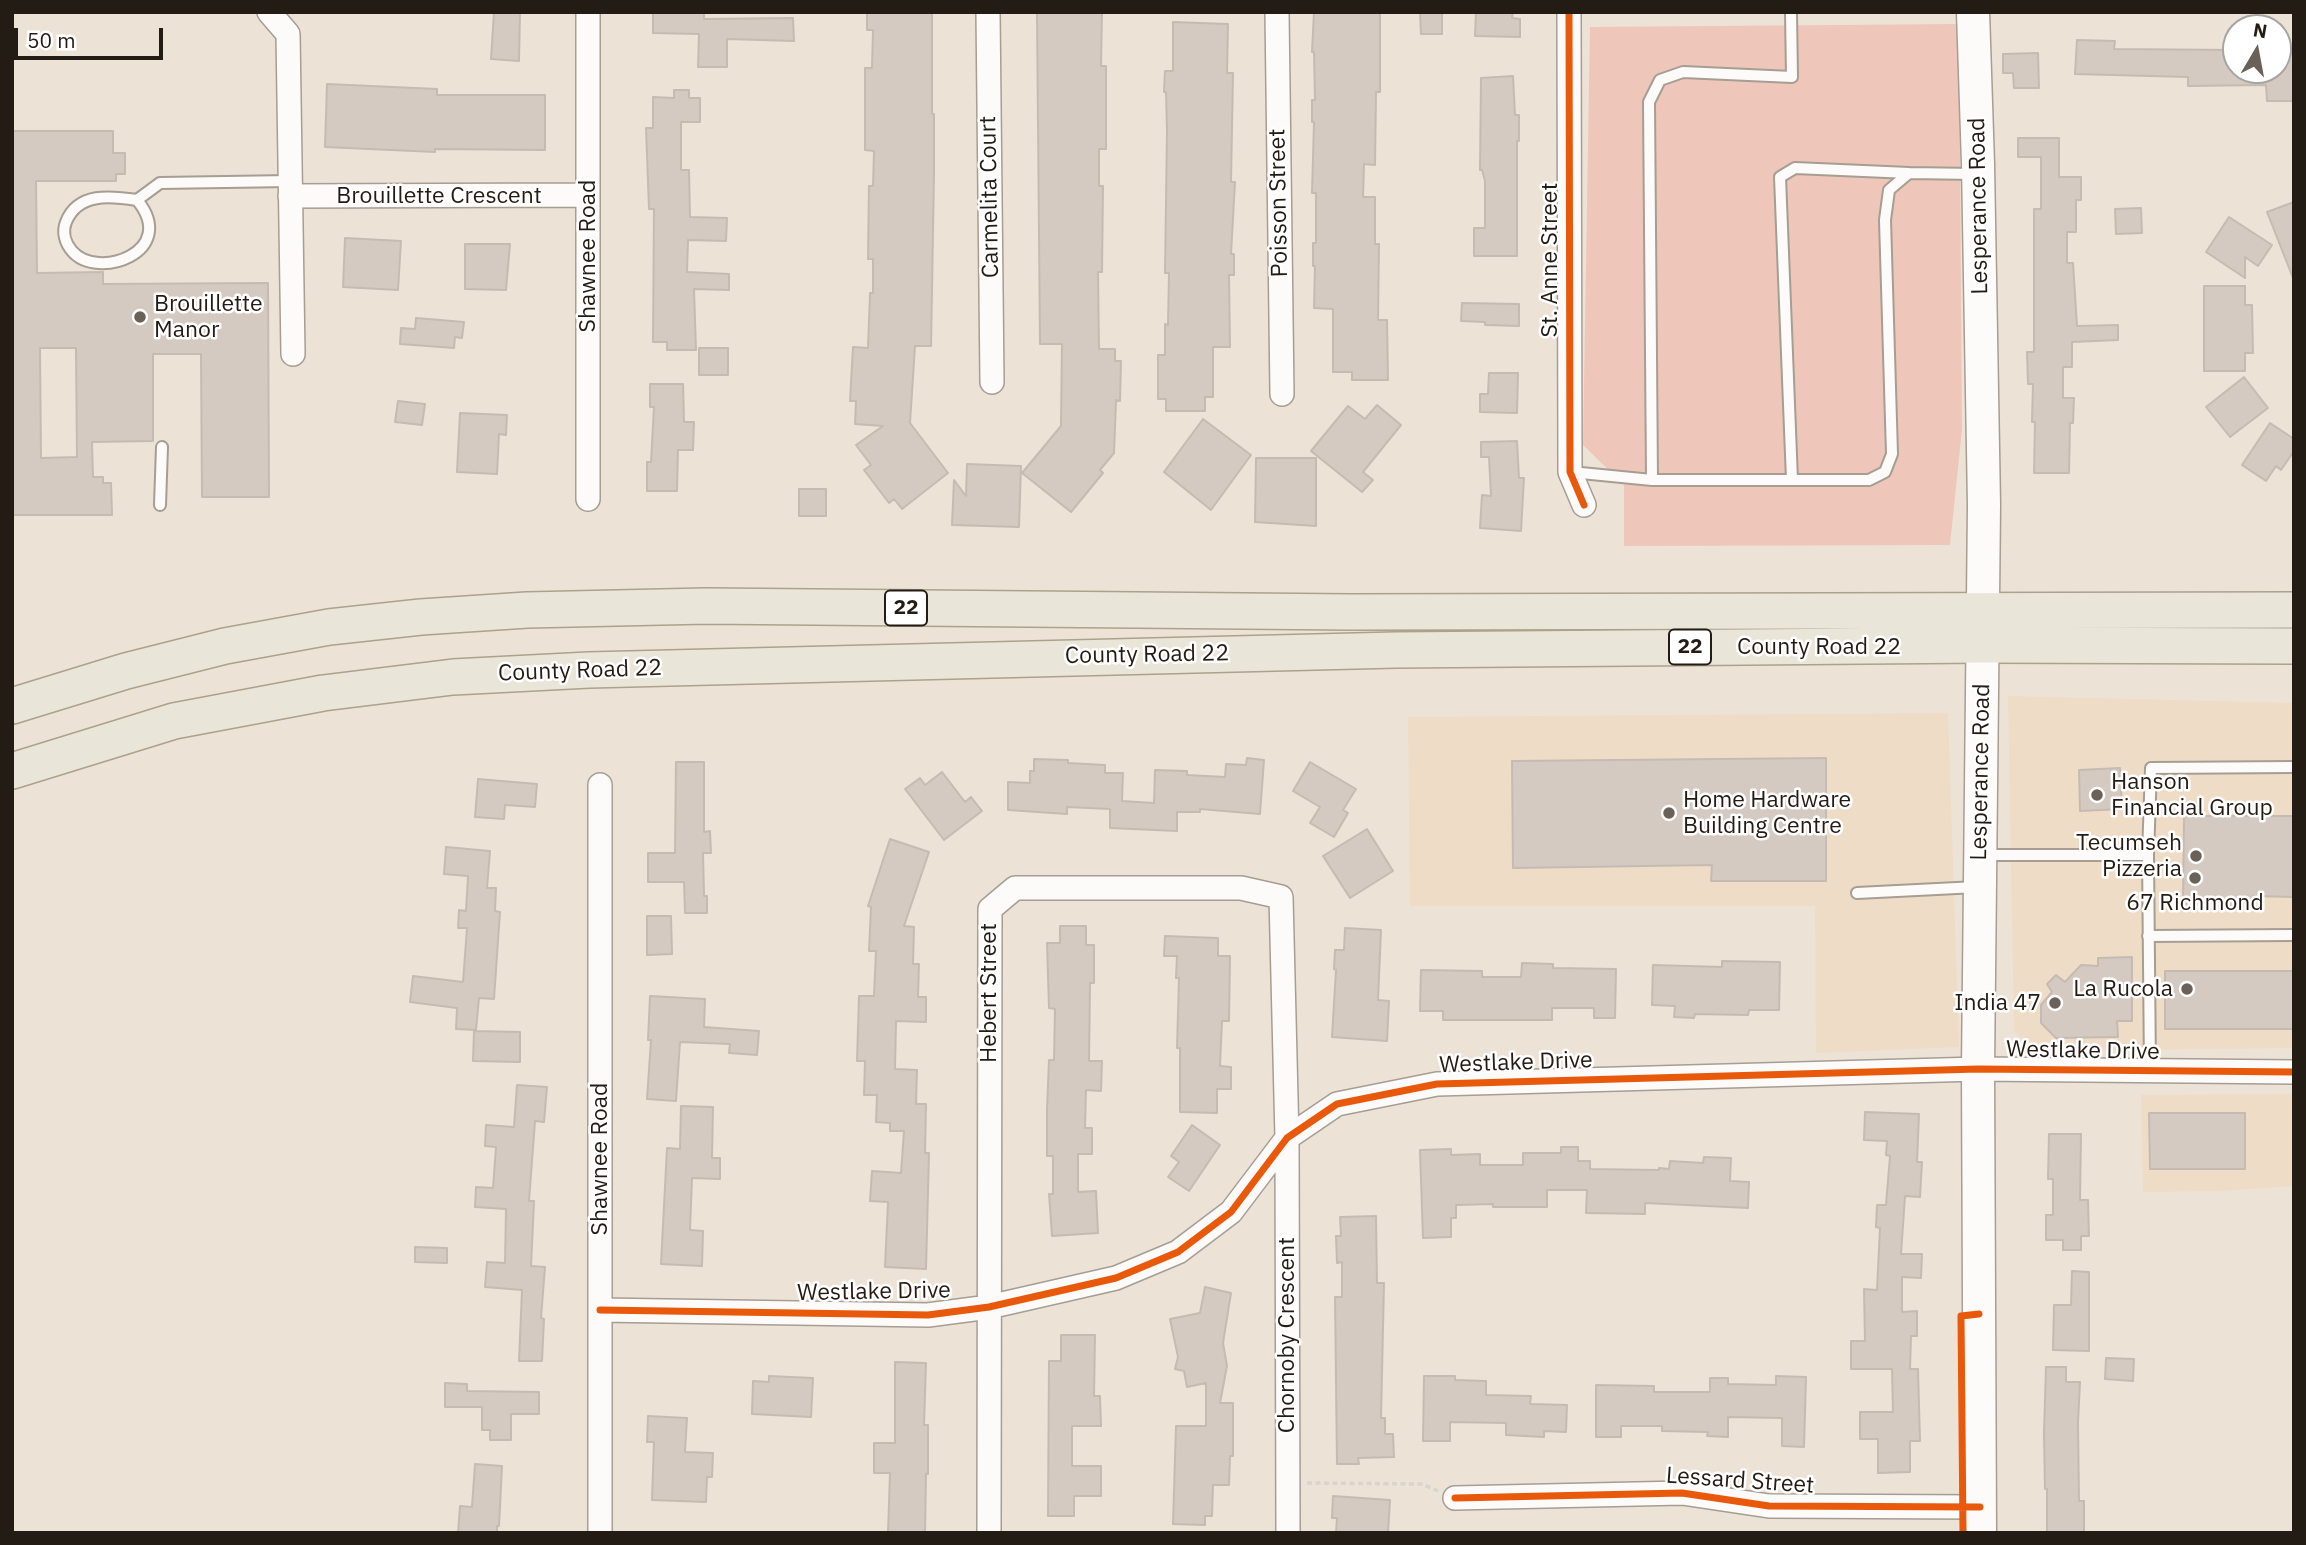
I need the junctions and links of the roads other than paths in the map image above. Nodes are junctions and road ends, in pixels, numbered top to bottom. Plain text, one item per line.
1 (269, 12) edge
2 (588, 12) edge
3 (988, 12) edge
4 (1277, 12) edge
5 (1569, 12) edge
6 (1791, 12) edge
7 (1973, 12) edge
8 (1909, 173) junction
9 (1979, 174) junction
10 (290, 189) junction
11 (588, 195) junction
12 (137, 200) junction
13 (293, 354) dead end
14 (992, 382) dead end
15 (1282, 394) dead end
16 (162, 447) dead end
17 (1570, 472) junction
18 (1652, 480) junction
19 (1792, 480) junction
20 (588, 499) dead end
21 (160, 505) dead end
22 (1584, 505) dead end
23 (1983, 609) junction
24 (2294, 610) edge
25 (1983, 645) junction
26 (2294, 646) edge
27 (12, 706) edge
28 (2294, 767) edge
29 (12, 771) edge
30 (600, 785) dead end
31 (1980, 855) junction
32 (2148, 855) junction
33 (1979, 887) junction
34 (1857, 893) dead end
35 (2294, 935) edge
36 (2148, 936) junction
37 (1978, 1069) junction
38 (2150, 1070) junction
39 (2294, 1072) edge
40 (1287, 1138) junction
41 (989, 1307) junction
42 (600, 1310) junction
43 (1455, 1498) road end
44 (1980, 1520) edge
45 (600, 1533) edge
46 (989, 1533) edge
47 (1288, 1533) edge

1 - 10 street
2 - 11 street, Shawnee Road
3 - 14 street, Carmelita Court
4 - 15 street, Poisson Street
5 - 17 street, St. Anne Street
6 - 18 lane
7 - 9 street, Lesperance Road
8 - 9 lane
8 - 19 lane
8 - 19 lane
9 - 23 street, Lesperance Road
10 - 11 street, Brouillette Crescent
10 - 12 lane
10 - 13 street
11 - 20 street, Shawnee Road
12 - 12 lane
16 - 21 lane
17 - 18 lane
17 - 22 street, St. Anne Street
18 - 19 lane
23 - 24 main road, County Road 22 / 22
23 - 25 street, Lesperance Road
23 - 27 main road, County Road 22 / 22
25 - 26 main road, County Road 22 / 22
25 - 29 main road, County Road 22 / 22
25 - 31 street, Lesperance Road
28 - 32 lane
30 - 42 street, Shawnee Road
31 - 32 lane
31 - 33 street, Lesperance Road
32 - 36 lane
33 - 34 lane
33 - 37 street, Lesperance Road
35 - 36 lane
36 - 38 lane
37 - 38 street, Westlake Drive
37 - 40 street, Westlake Drive
37 - 44 street, Lesperance Road
38 - 39 street, Westlake Drive
40 - 41 street, Westlake Drive
40 - 41 street, Hebert Street
40 - 47 street, Chornoby Crescent
41 - 42 street, Westlake Drive
41 - 46 street, Hebert Street
42 - 45 street, Shawnee Road
43 - 44 street, Lessard Street

